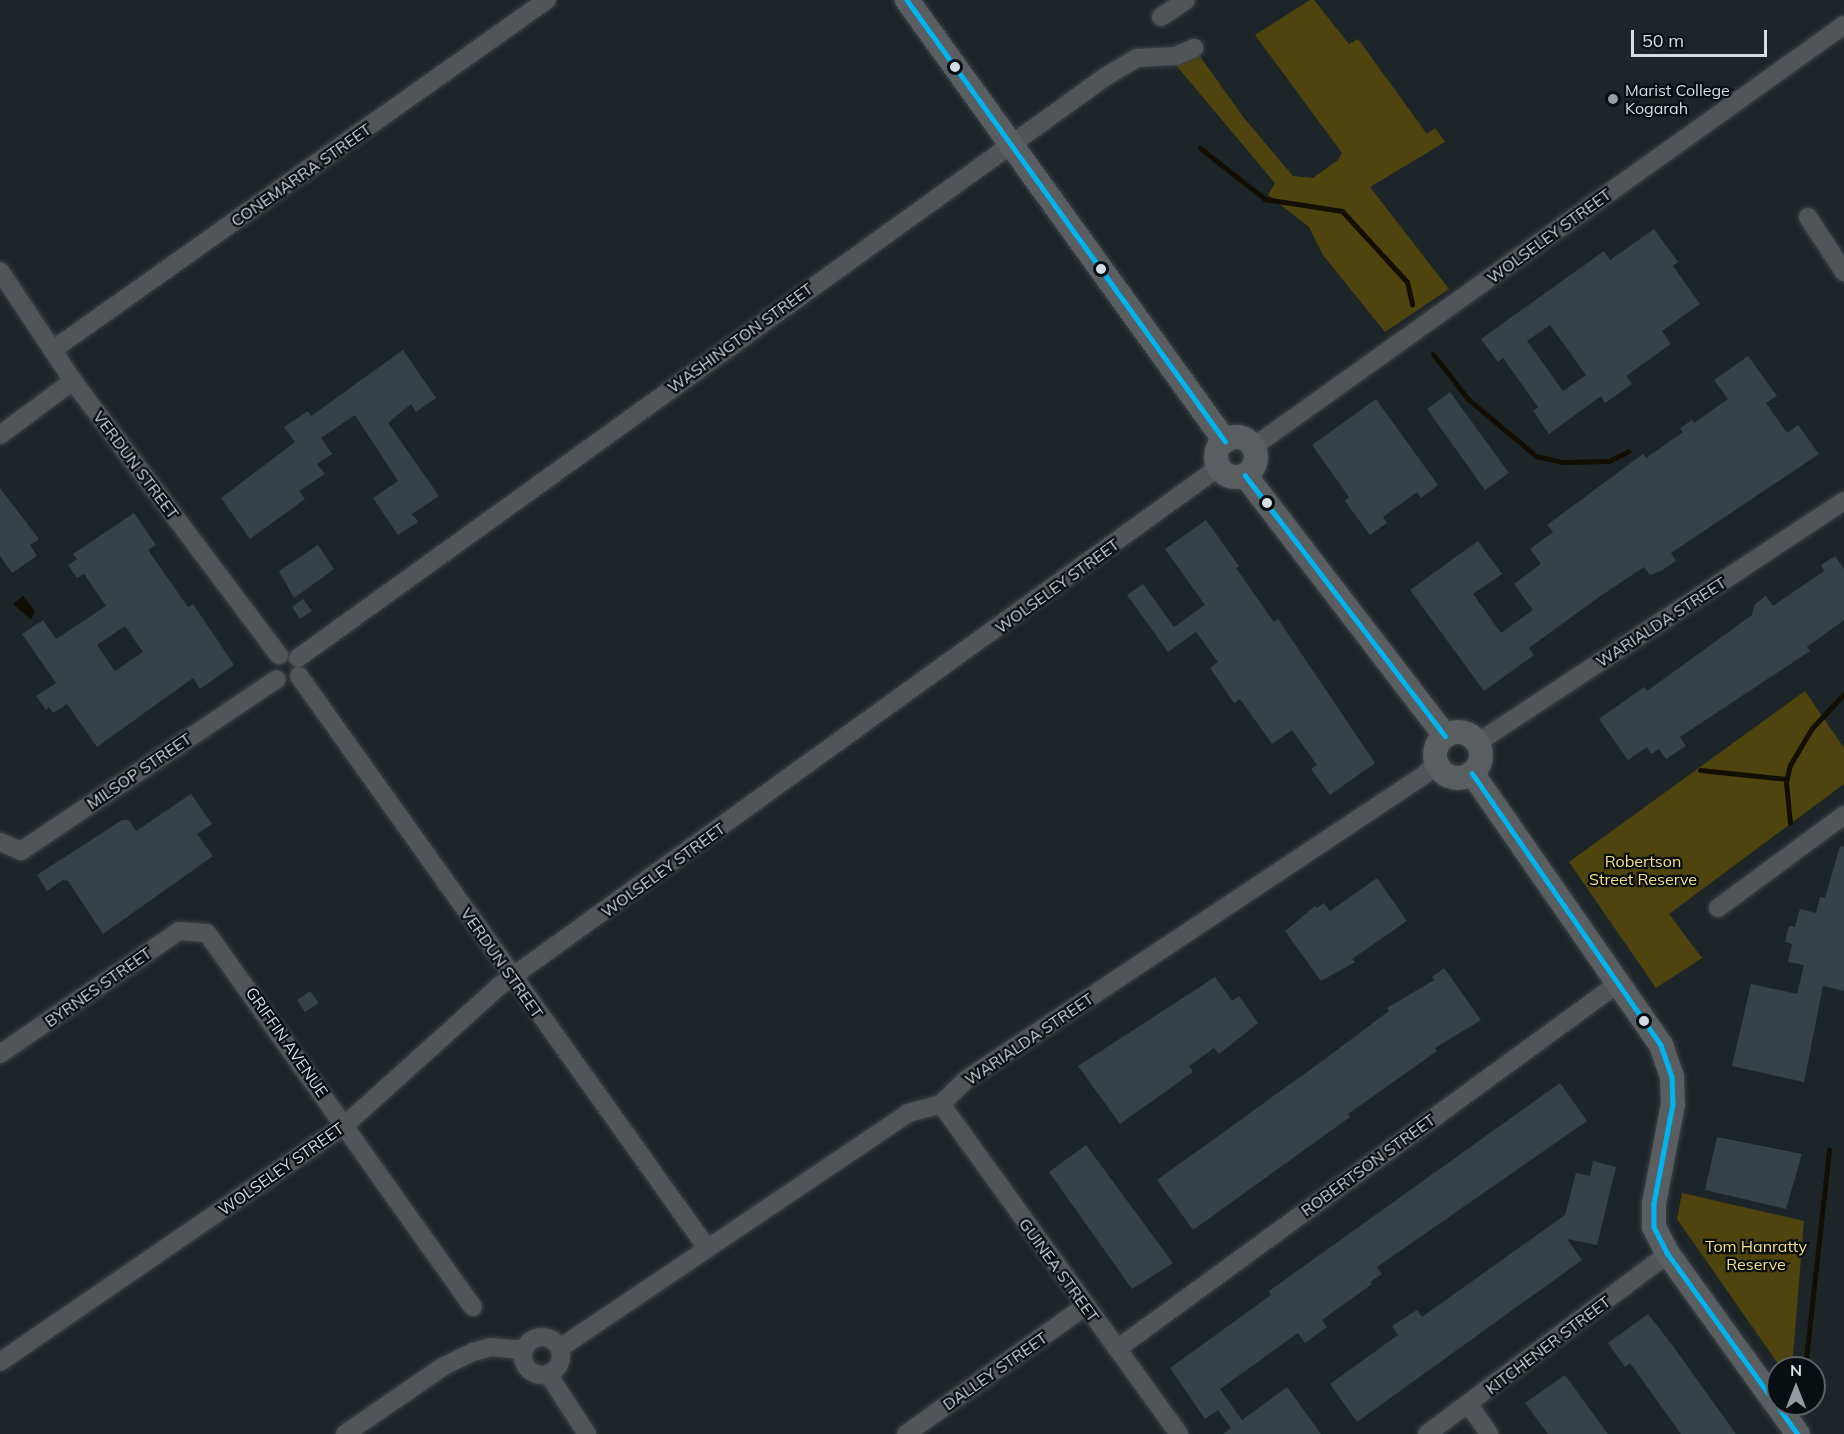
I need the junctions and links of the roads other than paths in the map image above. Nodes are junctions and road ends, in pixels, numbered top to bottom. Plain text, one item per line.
1 (547, 0) edge
2 (907, 0) edge
3 (1186, 0) edge
4 (1161, 17) dead end
5 (1844, 25) edge
6 (1194, 48) dead end
7 (1011, 144) junction
8 (1808, 216) dead end
9 (0, 271) edge
10 (1844, 272) edge
11 (54, 349) junction
12 (73, 381) junction
13 (0, 435) edge
14 (1225, 441) junction
15 (1253, 447) junction
16 (1219, 467) junction
17 (1245, 475) junction
18 (1844, 501) edge
19 (279, 655) junction
20 (299, 667) junction
21 (277, 679) junction
22 (1445, 736) junction
23 (1477, 743) junction
24 (1437, 762) junction
25 (1472, 773) junction
26 (1844, 815) edge
27 (0, 842) edge
28 (1718, 908) dead end
29 (199, 929) joint
30 (512, 978) junction
31 (1620, 982) junction
32 (0, 1054) edge
33 (941, 1104) junction
34 (345, 1125) junction
35 (707, 1248) junction
36 (1668, 1254) junction
37 (472, 1307) dead end
38 (1084, 1307) junction
39 (560, 1348) junction
40 (1117, 1349) junction
41 (524, 1350) junction
42 (0, 1362) edge
43 (548, 1374) junction
44 (1469, 1405) junction
45 (345, 1434) edge
46 (587, 1434) edge
47 (906, 1434) edge
48 (1179, 1434) edge
49 (1427, 1434) edge
50 (1489, 1434) edge
51 (1798, 1434) edge

1 - 11 street, CONEMARRA STREET
2 - 7 main road
3 - 4 street
5 - 15 street, WOLSELEY STREET
6 - 7 street, WASHINGTON STREET
7 - 14 main road
7 - 20 street, WASHINGTON STREET
8 - 10 street
9 - 11 street, VERDUN STREET
11 - 12 street, VERDUN STREET
12 - 13 street
12 - 19 street, VERDUN STREET
14 - 15 main road
14 - 16 main road
15 - 17 main road
16 - 17 main road
16 - 30 street, WOLSELEY STREET
17 - 22 main road
18 - 23 street, WARIALDA STREET
19 - 20 street
19 - 21 street
20 - 21 street
20 - 30 street, VERDUN STREET
21 - 27 street, MILSOP STREET
22 - 23 main road
22 - 24 main road
23 - 25 main road
24 - 25 main road
24 - 33 street, WARIALDA STREET
25 - 31 main road
26 - 28 street
29 - 32 street, BYRNES STREET
29 - 34 street, GRIFFIN AVENUE
30 - 34 street, WOLSELEY STREET
30 - 35 street, VERDUN STREET
31 - 36 main road
31 - 40 street, ROBERTSON STREET
33 - 35 street, WARIALDA STREET
33 - 38 street, GUINEA STREET
34 - 37 street, GRIFFIN AVENUE
34 - 42 street, WOLSELEY STREET
35 - 39 street, WARIALDA STREET
36 - 44 street, KITCHENER STREET
36 - 51 main road
38 - 40 street, GUINEA STREET
38 - 47 street, DALLEY STREET
39 - 41 street
39 - 43 street
40 - 48 street, GUINEA STREET
41 - 43 street
41 - 45 street
43 - 46 street
44 - 49 street, KITCHENER STREET
44 - 50 street

